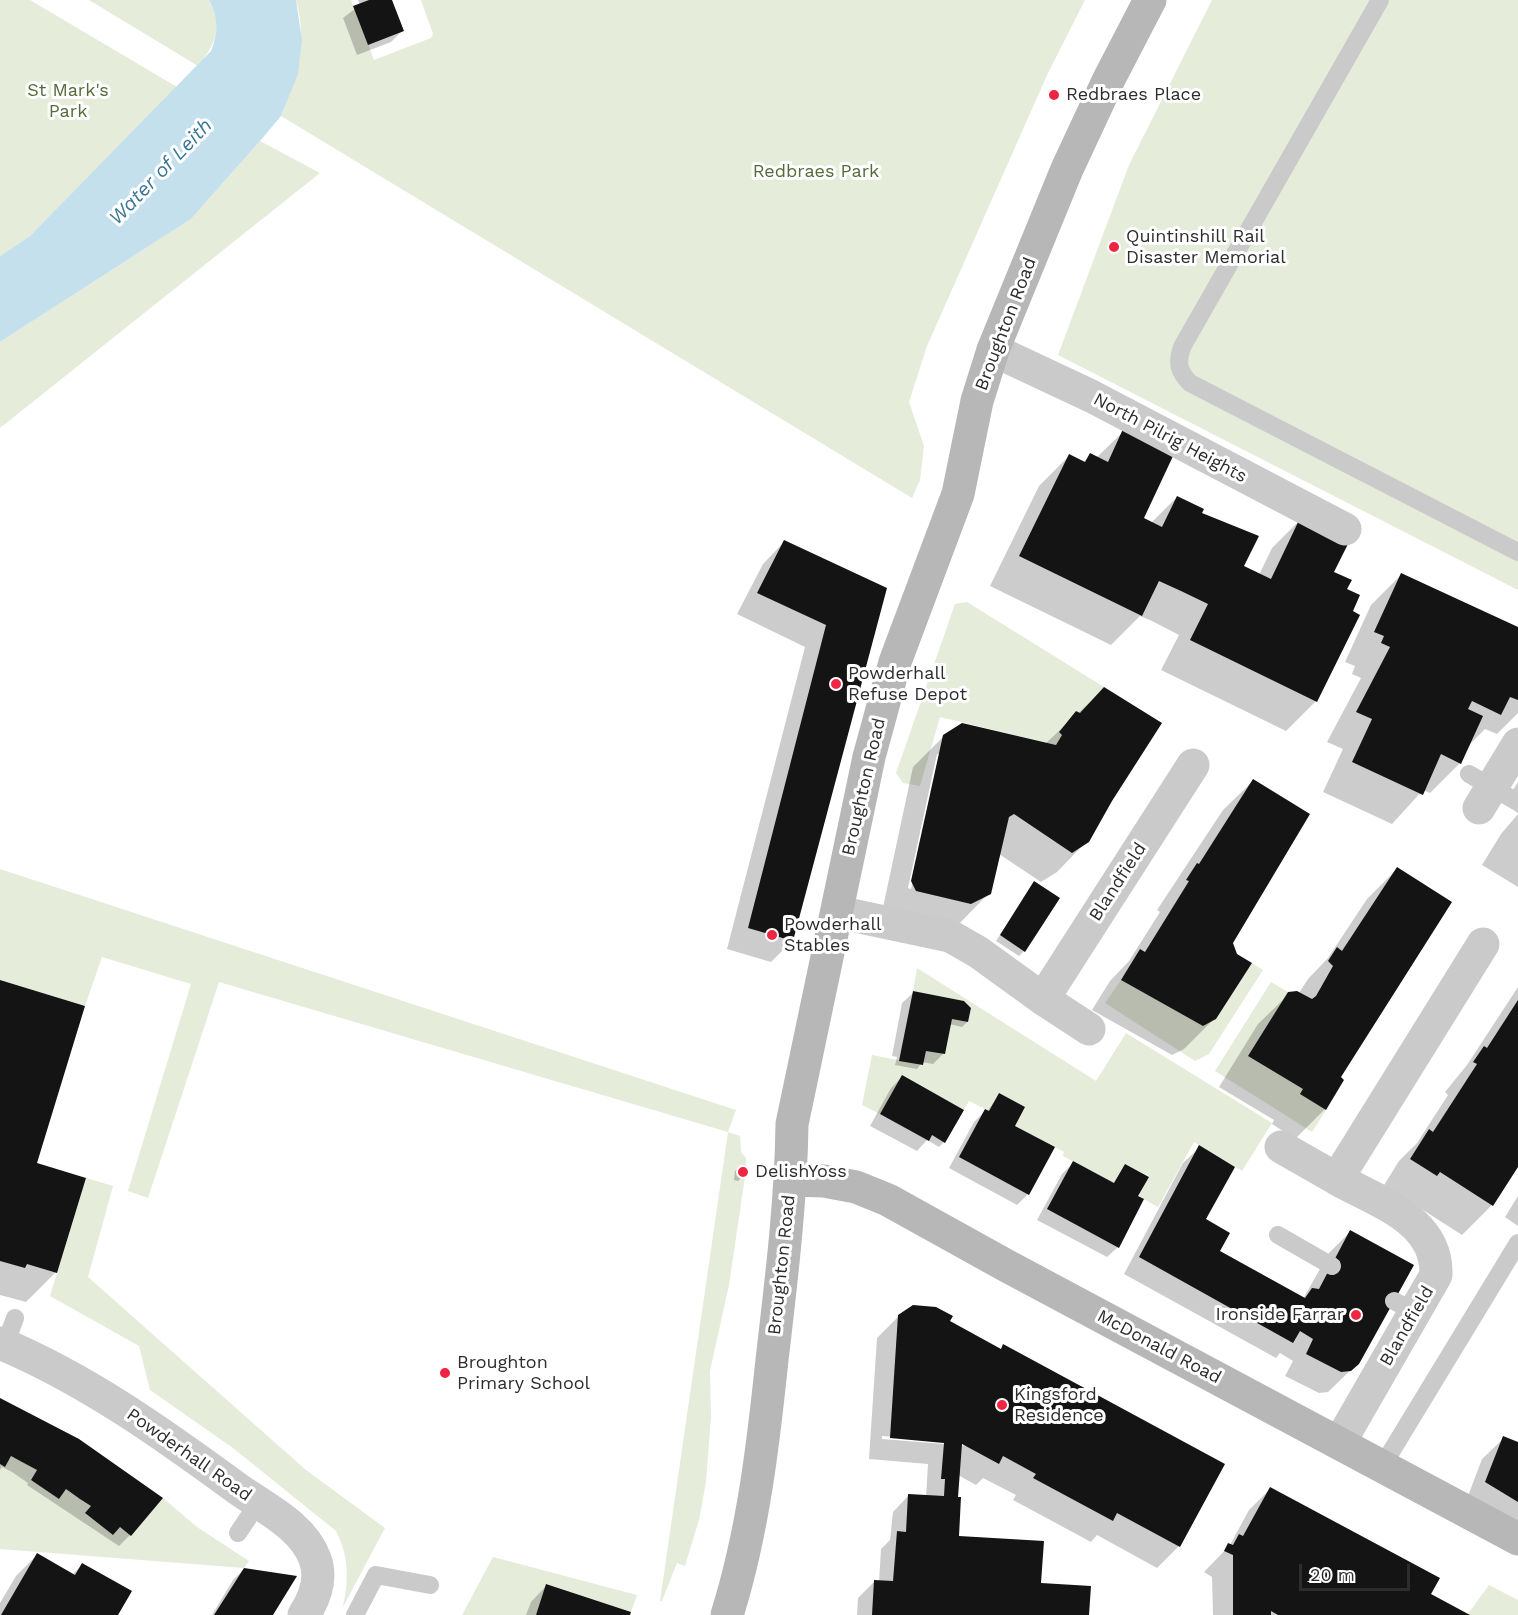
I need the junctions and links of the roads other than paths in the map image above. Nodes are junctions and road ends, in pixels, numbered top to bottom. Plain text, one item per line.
1 (1150, 0) edge
2 (1380, 0) edge
3 (993, 350) junction
4 (1345, 529) dead end
5 (1518, 552) edge
6 (1518, 744) edge
7 (1193, 765) dead end
8 (1488, 792) dead end
9 (837, 912) junction
10 (1483, 944) dead end
11 (1043, 999) junction
12 (1089, 1029) dead end
13 (1281, 1147) dead end
14 (1337, 1179) junction
15 (791, 1180) junction
16 (1278, 1234) dead end
17 (1518, 1243) edge
18 (1332, 1266) dead end
19 (7, 1336) edge
20 (1340, 1442) junction
21 (1383, 1465) junction
22 (258, 1503) junction
23 (237, 1533) dead end
24 (1518, 1539) edge
25 (430, 1585) dead end
26 (311, 1614) edge
27 (355, 1615) edge
28 (727, 1615) edge

1 - 3 main road, Broughton Road
2 - 5 lane
3 - 4 street, North Pilrig Heights
3 - 9 main road, Broughton Road
6 - 8 street
7 - 11 street, Blandfield
9 - 11 street
9 - 15 main road, Broughton Road
10 - 14 street
11 - 12 street
13 - 14 street, Blandfield
14 - 20 street, Blandfield
15 - 20 main road, McDonald Road
15 - 28 main road, Broughton Road
16 - 18 lane
17 - 21 lane
19 - 22 street, Powderhall Road
20 - 21 main road, McDonald Road
21 - 24 main road, McDonald Road
22 - 23 lane
22 - 26 street, Powderhall Road
25 - 27 lane

